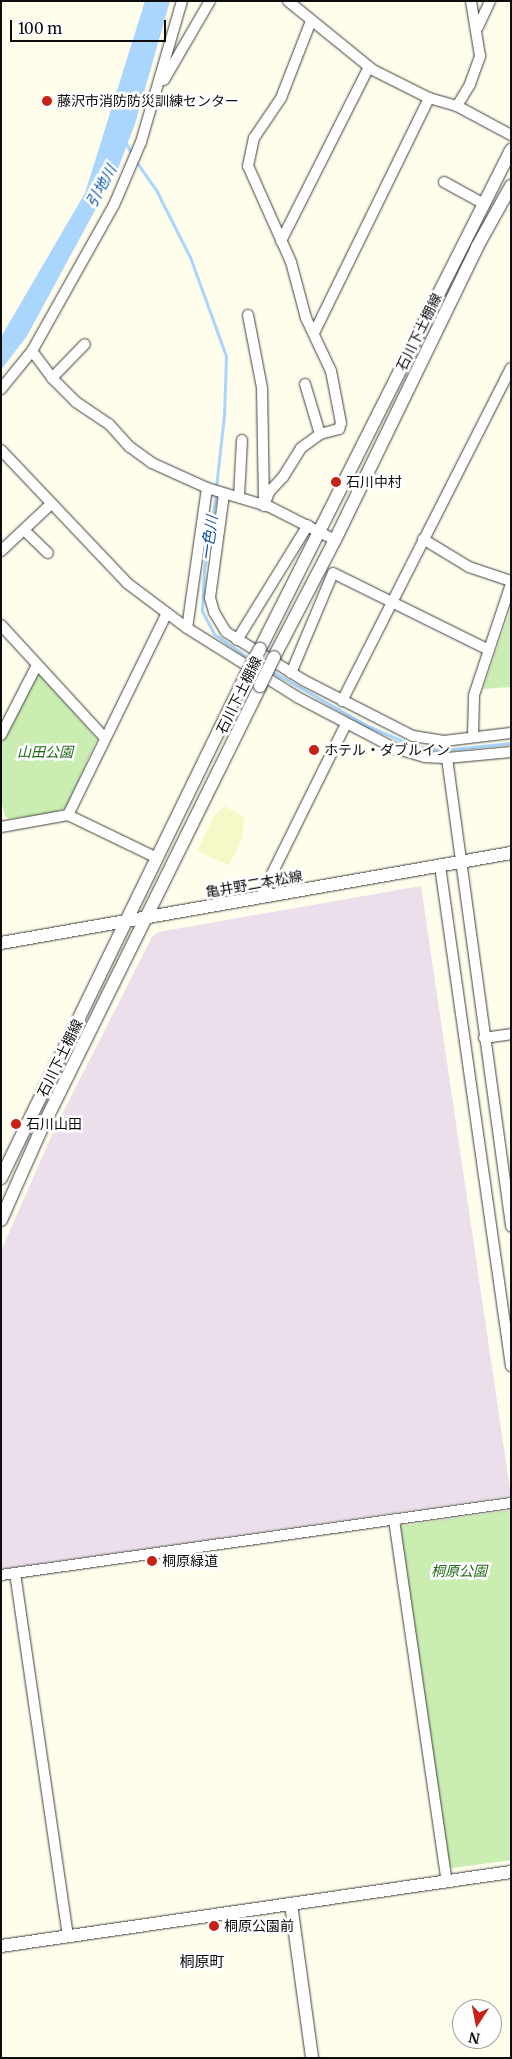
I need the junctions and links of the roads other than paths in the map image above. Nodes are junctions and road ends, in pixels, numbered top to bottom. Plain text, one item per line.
1 (182, 1) edge
2 (210, 1) edge
3 (288, 1) edge
4 (471, 1) edge
5 (490, 1) edge
6 (311, 21) junction
7 (478, 27) junction
8 (369, 67) junction
9 (157, 91) junction
10 (429, 98) junction
11 (457, 106) junction
12 (511, 135) edge
13 (511, 150) edge
14 (444, 182) dead end
15 (511, 186) edge
16 (484, 204) junction
17 (281, 241) junction
18 (248, 315) dead end
19 (314, 333) junction
20 (85, 344) dead end
21 (32, 351) junction
22 (511, 368) edge
23 (52, 378) junction
24 (305, 384) dead end
25 (1, 390) edge
26 (320, 434) junction
27 (242, 440) dead end
28 (1, 450) edge
29 (207, 488) junction
30 (221, 493) junction
31 (239, 497) junction
32 (51, 504) junction
33 (264, 506) junction
34 (308, 526) junction
35 (24, 530) junction
36 (321, 532) junction
37 (335, 540) junction
38 (423, 540) junction
39 (1, 551) edge
40 (48, 554) dead end
41 (511, 583) edge
42 (392, 602) junction
43 (166, 615) junction
44 (1, 625) edge
45 (187, 628) junction
46 (237, 640) junction
47 (489, 650) junction
48 (37, 665) junction
49 (291, 673) junction
50 (342, 701) junction
51 (346, 724) junction
52 (511, 733) edge
53 (1, 735) edge
54 (104, 737) junction
55 (473, 737) junction
56 (511, 752) edge
57 (447, 758) junction
58 (68, 815) junction
59 (1, 827) edge
60 (511, 853) edge
61 (157, 858) junction
62 (461, 862) junction
63 (440, 866) junction
64 (260, 898) junction
65 (146, 917) junction
66 (126, 921) junction
67 (1, 943) edge
68 (511, 1034) edge
69 (484, 1038) junction
70 (1, 1178) edge
71 (1, 1220) edge
72 (511, 1227) edge
73 (511, 1366) edge
74 (511, 1503) edge
75 (394, 1520) junction
76 (15, 1573) junction
77 (1, 1575) edge
78 (511, 1872) edge
79 (447, 1882) junction
80 (290, 1904) junction
81 (68, 1936) junction
82 (1, 1946) edge
83 (312, 2058) edge

1 - 9 street
2 - 9 street
3 - 6 street
4 - 7 street
5 - 7 street
6 - 8 street
6 - 17 street
7 - 11 street
8 - 10 street
8 - 17 street
9 - 21 street
10 - 11 street
10 - 19 street
11 - 12 street
13 - 16 street, 石川下土棚線
14 - 16 street
15 - 37 street, 石川下土棚線
16 - 36 street, 石川下土棚線
17 - 19 street
18 - 33 street
19 - 26 street
20 - 23 street
21 - 23 street
21 - 25 street
22 - 38 street
23 - 29 street
24 - 26 street
26 - 33 street
27 - 31 street
28 - 32 street
29 - 30 street
29 - 45 street
30 - 31 street
30 - 46 street
31 - 33 street
32 - 35 street
32 - 43 street
33 - 34 street
34 - 36 street
34 - 46 street
35 - 39 street
35 - 40 street
36 - 37 street
36 - 61 street, 石川下土棚線, bridge
37 - 65 street, 石川下土棚線, bridge
38 - 41 street
38 - 42 street
41 - 47 street
42 - 47 street
42 - 49 street
42 - 50 street
43 - 45 street
43 - 54 street
44 - 48 street
45 - 51 street
46 - 49 street
47 - 55 street
48 - 53 street
48 - 54 street
49 - 50 street
50 - 55 street
51 - 57 street
51 - 64 street
52 - 55 street
54 - 58 street
56 - 57 street
57 - 62 street
58 - 59 street
58 - 61 street
60 - 62 street, 亀井野二本松線
61 - 66 street, 石川下土棚線
62 - 63 street, 亀井野二本松線
62 - 69 street
63 - 64 street, 亀井野二本松線
63 - 73 street
64 - 65 street, 亀井野二本松線
65 - 66 street, 亀井野二本松線
65 - 71 street, 石川下土棚線
66 - 67 street, 亀井野二本松線
66 - 70 street, 石川下土棚線
68 - 69 street
69 - 72 street
74 - 75 street
75 - 76 street
75 - 79 street
76 - 77 street
76 - 81 street
78 - 79 street
79 - 80 street
80 - 81 street
80 - 83 street
81 - 82 street

